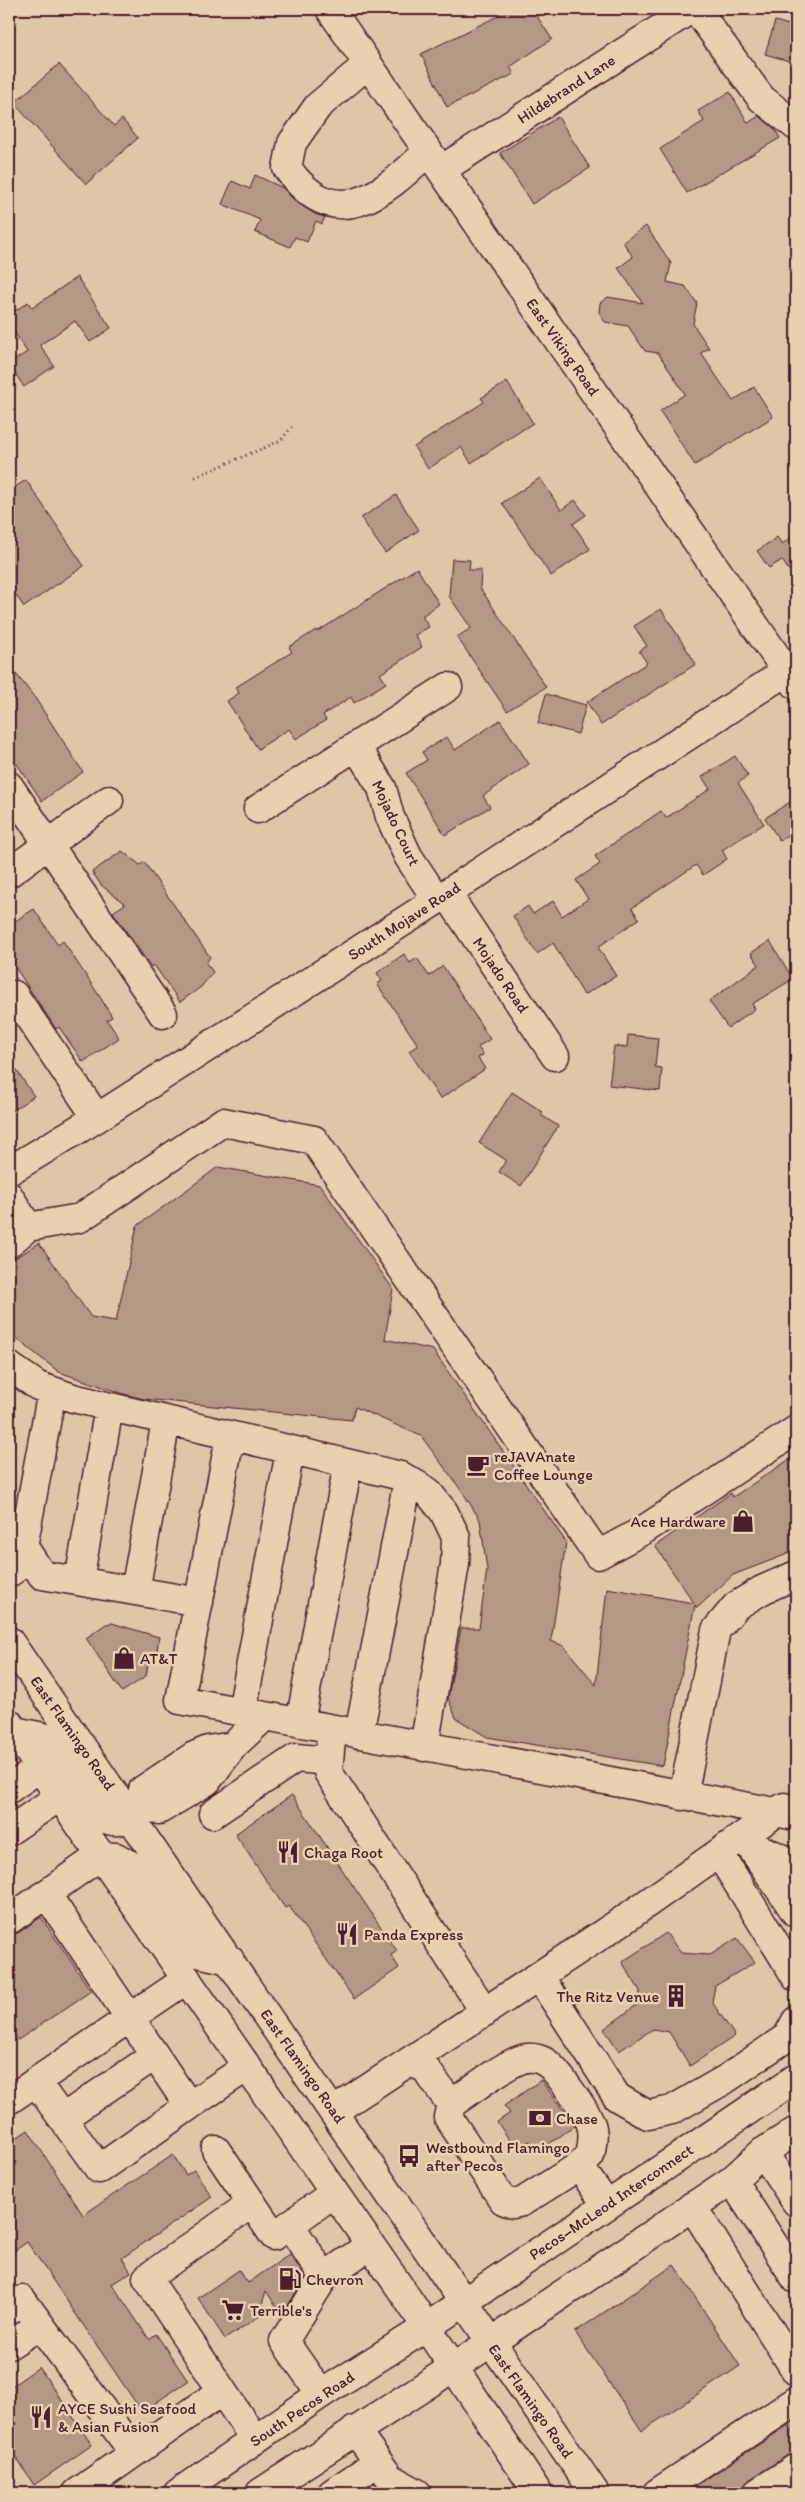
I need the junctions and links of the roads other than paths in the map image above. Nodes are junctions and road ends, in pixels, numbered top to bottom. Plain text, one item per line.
1 (330, 9) edge
2 (691, 9) edge
3 (696, 9) edge
4 (368, 64) junction
5 (796, 126) edge
6 (434, 160) junction
7 (793, 674) edge
8 (448, 687) dead end
9 (356, 746) junction
10 (9, 786) edge
11 (109, 800) dead end
12 (258, 809) dead end
13 (48, 845) junction
14 (9, 873) edge
15 (442, 897) junction
16 (11, 994) edge
17 (162, 1014) dead end
18 (555, 1056) dead end
19 (97, 1118) junction
20 (9, 1171) edge
21 (9, 1196) edge
22 (19, 1235) edge
23 (9, 1366) edge
24 (52, 1391) junction
25 (109, 1407) junction
26 (166, 1421) junction
27 (796, 1430) edge
28 (230, 1436) junction
29 (290, 1451) junction
30 (348, 1464) junction
31 (408, 1480) junction
32 (9, 1524) edge
33 (20, 1559) edge
34 (796, 1575) edge
35 (79, 1581) junction
36 (135, 1591) junction
37 (199, 1602) junction
38 (9, 1641) edge
39 (253, 1714) junction
40 (300, 1723) junction
41 (11, 1727) edge
42 (332, 1729) junction
43 (359, 1734) junction
44 (424, 1746) junction
45 (329, 1761) junction
46 (39, 1768) junction
47 (9, 1789) edge
48 (683, 1796) junction
49 (59, 1797) junction
50 (790, 1809) edge
51 (137, 1811) junction
52 (213, 1814) dead end
53 (9, 1831) edge
54 (734, 1846) junction
55 (100, 1856) junction
56 (796, 1864) edge
57 (47, 1895) junction
58 (796, 1913) edge
59 (9, 1920) edge
60 (230, 1960) junction
61 (539, 1976) junction
62 (796, 1977) edge
63 (186, 1979) junction
64 (485, 2012) junction
65 (128, 2019) junction
66 (796, 2021) edge
67 (154, 2056) junction
68 (409, 2062) junction
69 (247, 2067) junction
70 (796, 2078) edge
71 (36, 2082) junction
72 (10, 2095) edge
73 (451, 2104) junction
74 (189, 2106) junction
75 (334, 2111) junction
76 (63, 2118) junction
77 (796, 2131) edge
78 (216, 2150) dead end
79 (763, 2152) junction
80 (579, 2166) junction
81 (732, 2180) junction
82 (334, 2193) junction
83 (796, 2201) edge
84 (252, 2204) junction
85 (606, 2204) junction
86 (692, 2206) junction
87 (290, 2225) junction
88 (370, 2245) junction
89 (324, 2277) junction
90 (796, 2279) edge
91 (464, 2301) junction
92 (9, 2310) edge
93 (40, 2324) junction
94 (427, 2327) junction
95 (491, 2342) junction
96 (9, 2345) edge
97 (454, 2367) junction
98 (796, 2371) edge
99 (222, 2391) junction
100 (321, 2394) junction
101 (796, 2401) edge
102 (355, 2430) junction
103 (255, 2440) junction
104 (134, 2453) junction
105 (378, 2462) junction
106 (796, 2468) edge
107 (529, 2490) edge
108 (78, 2493) edge
109 (178, 2493) edge
110 (260, 2493) edge
111 (332, 2493) edge
112 (417, 2493) edge
113 (595, 2493) edge
114 (657, 2493) edge
115 (757, 2493) edge

1 - 4 main road, East Viking Road
2 - 6 main road, Hildebrand Lane
3 - 5 main road
4 - 6 main road, East Viking Road
4 - 6 main road, Hildebrand Lane
6 - 7 main road, East Viking Road
7 - 15 main road, South Mojave Road
8 - 9 main road
9 - 12 main road
9 - 15 main road, Mojado Court
10 - 13 main road
11 - 13 main road
13 - 14 main road
13 - 17 main road
15 - 18 main road, Mojado Road
15 - 19 main road, South Mojave Road
16 - 19 main road
19 - 20 main road, South Mojave Road
21 - 22 main road
22 - 27 main road
23 - 24 main road
24 - 25 main road
24 - 33 main road
25 - 26 main road
25 - 35 main road
26 - 28 main road
26 - 36 main road
28 - 29 main road
28 - 37 main road
29 - 30 main road
29 - 39 main road
30 - 31 main road
30 - 40 main road
31 - 43 main road
31 - 44 main road
32 - 33 main road
33 - 35 main road
34 - 48 main road
35 - 36 main road
36 - 37 main road
37 - 39 main road
38 - 51 main road, East Flamingo Road
39 - 40 main road
39 - 51 main road
40 - 42 main road
41 - 46 main road
41 - 51 main road
42 - 43 main road
42 - 45 main road
43 - 44 main road
44 - 48 main road
45 - 52 main road
45 - 64 main road
46 - 47 main road
46 - 49 main road
48 - 50 main road
49 - 53 main road
49 - 55 main road
50 - 54 main road
51 - 60 main road, East Flamingo Road
54 - 56 main road
54 - 58 main road
54 - 61 main road
54 - 62 main road
55 - 57 main road
55 - 60 main road
55 - 63 main road
57 - 59 main road
57 - 65 main road
60 - 75 main road, East Flamingo Road
61 - 64 main road
61 - 66 main road
63 - 65 main road
63 - 69 main road
64 - 68 main road
65 - 67 main road
65 - 71 main road
67 - 74 main road
67 - 76 main road
68 - 73 main road
68 - 75 main road
69 - 74 main road
69 - 82 main road
70 - 85 main road, Pecos–McLeod Interconnect
71 - 72 main road
71 - 76 main road
73 - 80 main road
73 - 80 main road
74 - 76 main road
75 - 91 main road, East Flamingo Road
77 - 79 main road
78 - 84 main road
79 - 81 main road
79 - 83 main road
80 - 85 main road
81 - 86 main road
81 - 90 main road
82 - 87 main road
82 - 88 main road
84 - 87 main road
84 - 99 main road
85 - 91 main road, Pecos–McLeod Interconnect
86 - 95 main road
86 - 98 main road
87 - 89 main road
88 - 89 main road
88 - 94 main road
89 - 100 main road
91 - 94 main road, Pecos–McLeod Interconnect
91 - 95 main road, East Flamingo Road
92 - 93 main road
93 - 96 main road
93 - 104 main road
94 - 97 main road
94 - 100 main road, South Pecos Road
95 - 97 main road
95 - 113 main road, East Flamingo Road
97 - 102 main road
97 - 107 main road
99 - 103 main road
99 - 104 main road
100 - 103 main road, South Pecos Road
101 - 114 main road
102 - 105 main road
102 - 110 main road
103 - 109 main road, South Pecos Road
104 - 108 main road
105 - 111 main road
105 - 112 main road
106 - 115 main road

